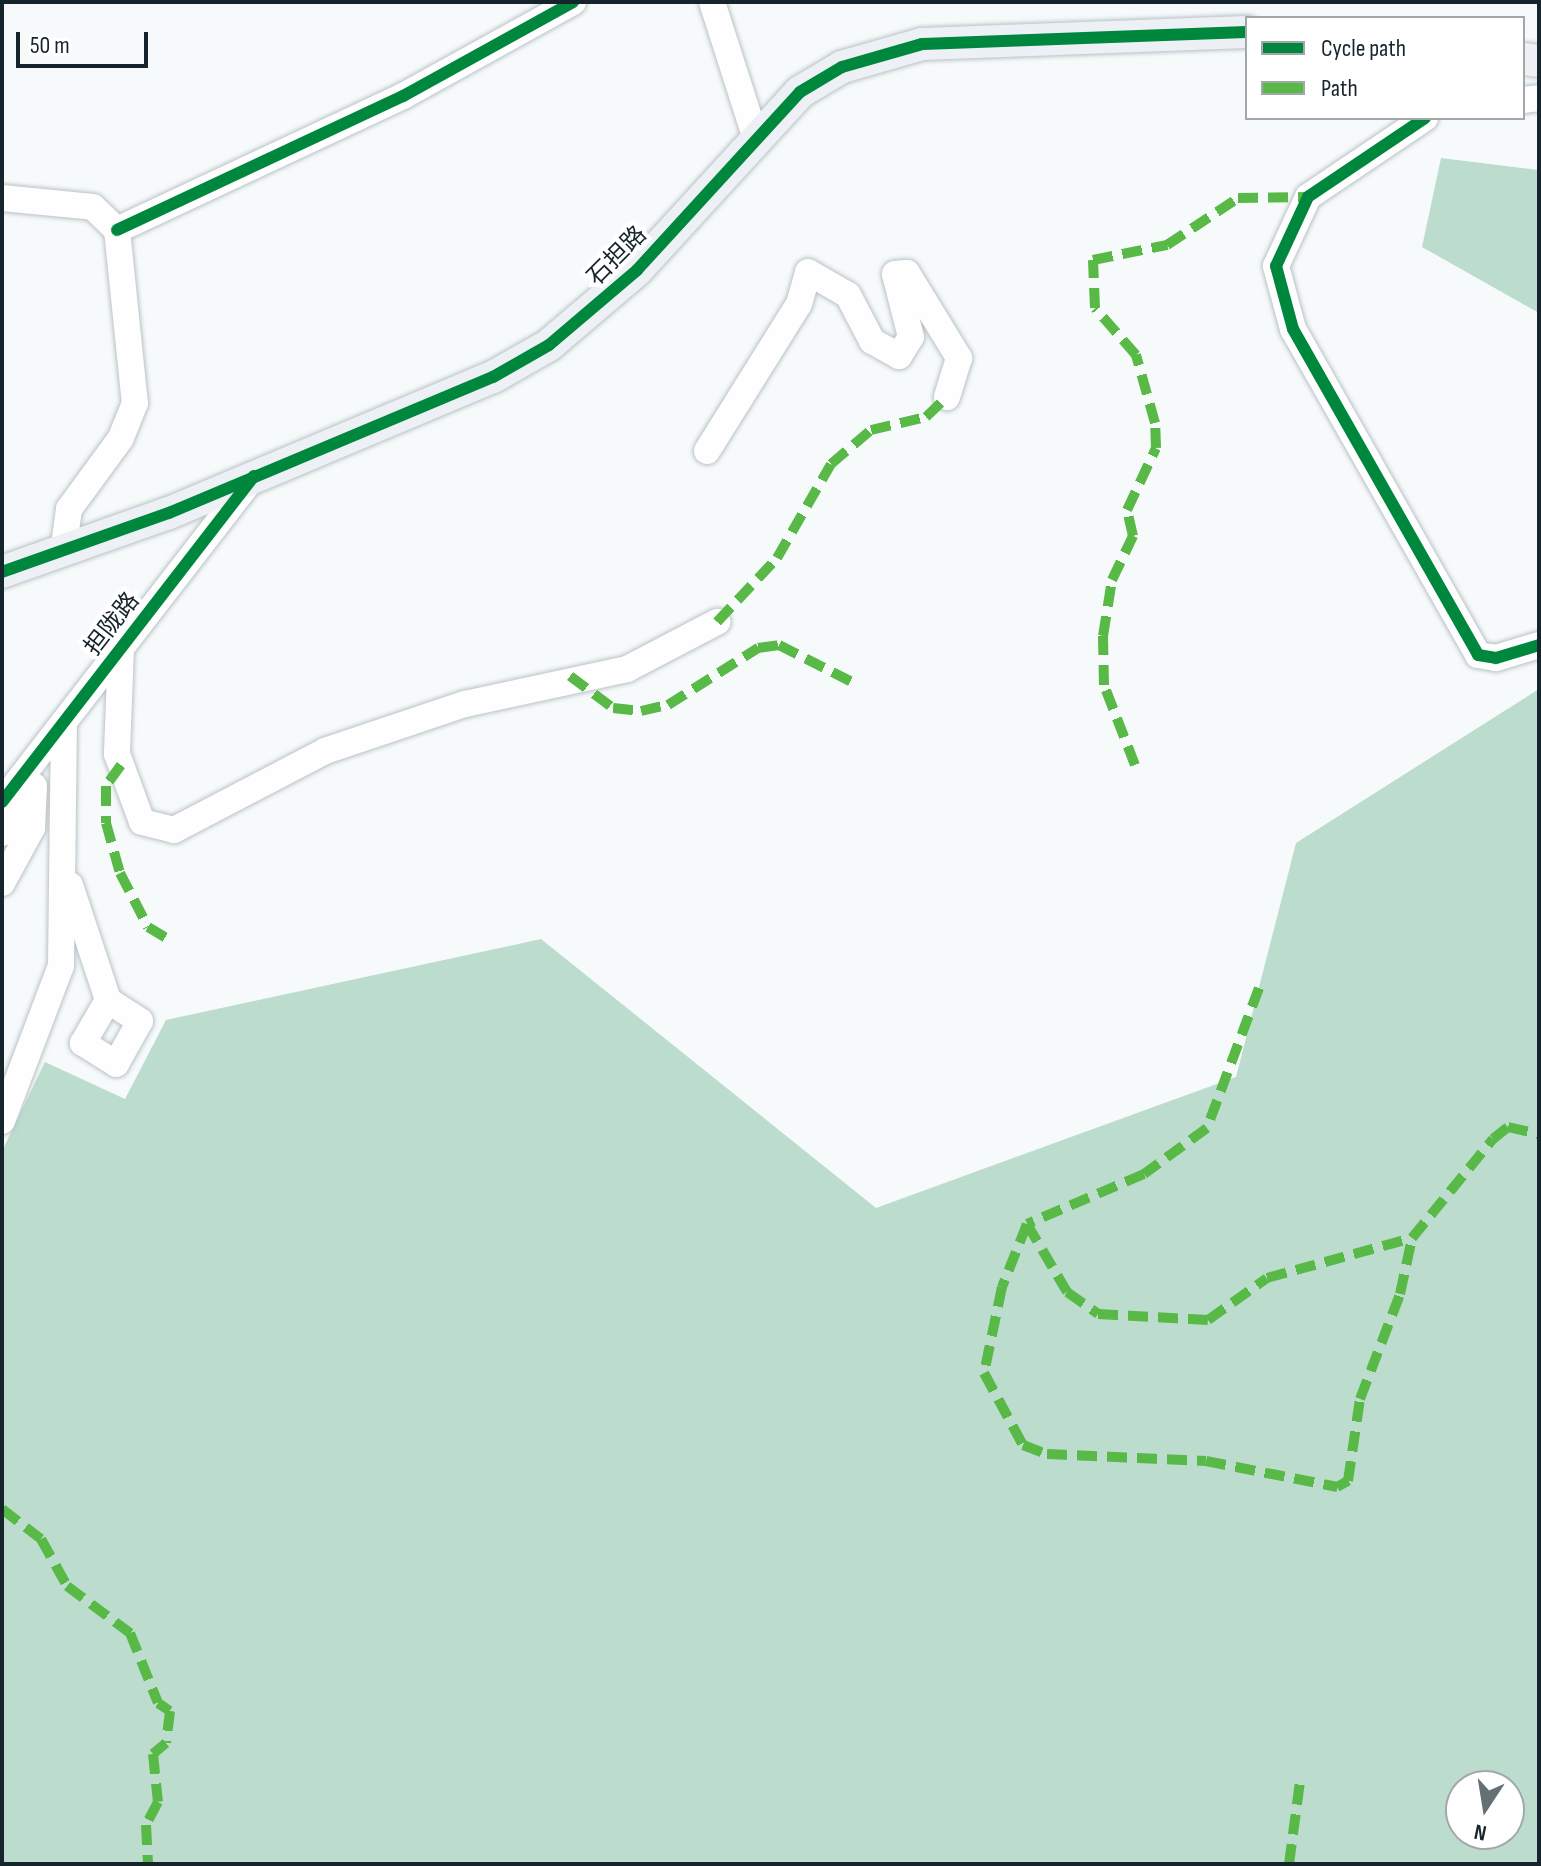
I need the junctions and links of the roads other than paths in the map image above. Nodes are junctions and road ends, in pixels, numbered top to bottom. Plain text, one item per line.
1 (573, 2) edge
2 (712, 2) edge
3 (1245, 32) edge
4 (1422, 120) edge
5 (755, 136) junction
6 (2, 198) edge
7 (117, 230) junction
8 (947, 397) dead end
9 (707, 451) dead end
10 (256, 473) junction
11 (63, 553) junction
12 (2, 572) edge
13 (717, 622) dead end
14 (1539, 645) edge
15 (121, 648) junction
16 (64, 722) junction
17 (36, 758) junction
18 (34, 786) junction
19 (2, 802) edge
20 (2, 833) edge
21 (63, 862) junction
22 (2, 883) edge
23 (108, 1000) dead end
24 (2, 1121) edge

1 - 7 street
2 - 5 street
3 - 5 main road, 石担路
4 - 14 street
5 - 10 main road, 石担路
6 - 7 street
7 - 11 street
8 - 9 street
10 - 11 main road, 石担路
10 - 15 street, 担陇路
11 - 12 main road, 石担路
13 - 15 street
15 - 16 street, 担陇路
16 - 17 street, 担陇路
16 - 21 street
17 - 18 street
17 - 19 street, 担陇路
18 - 20 street
18 - 22 street
21 - 23 street
21 - 24 street

